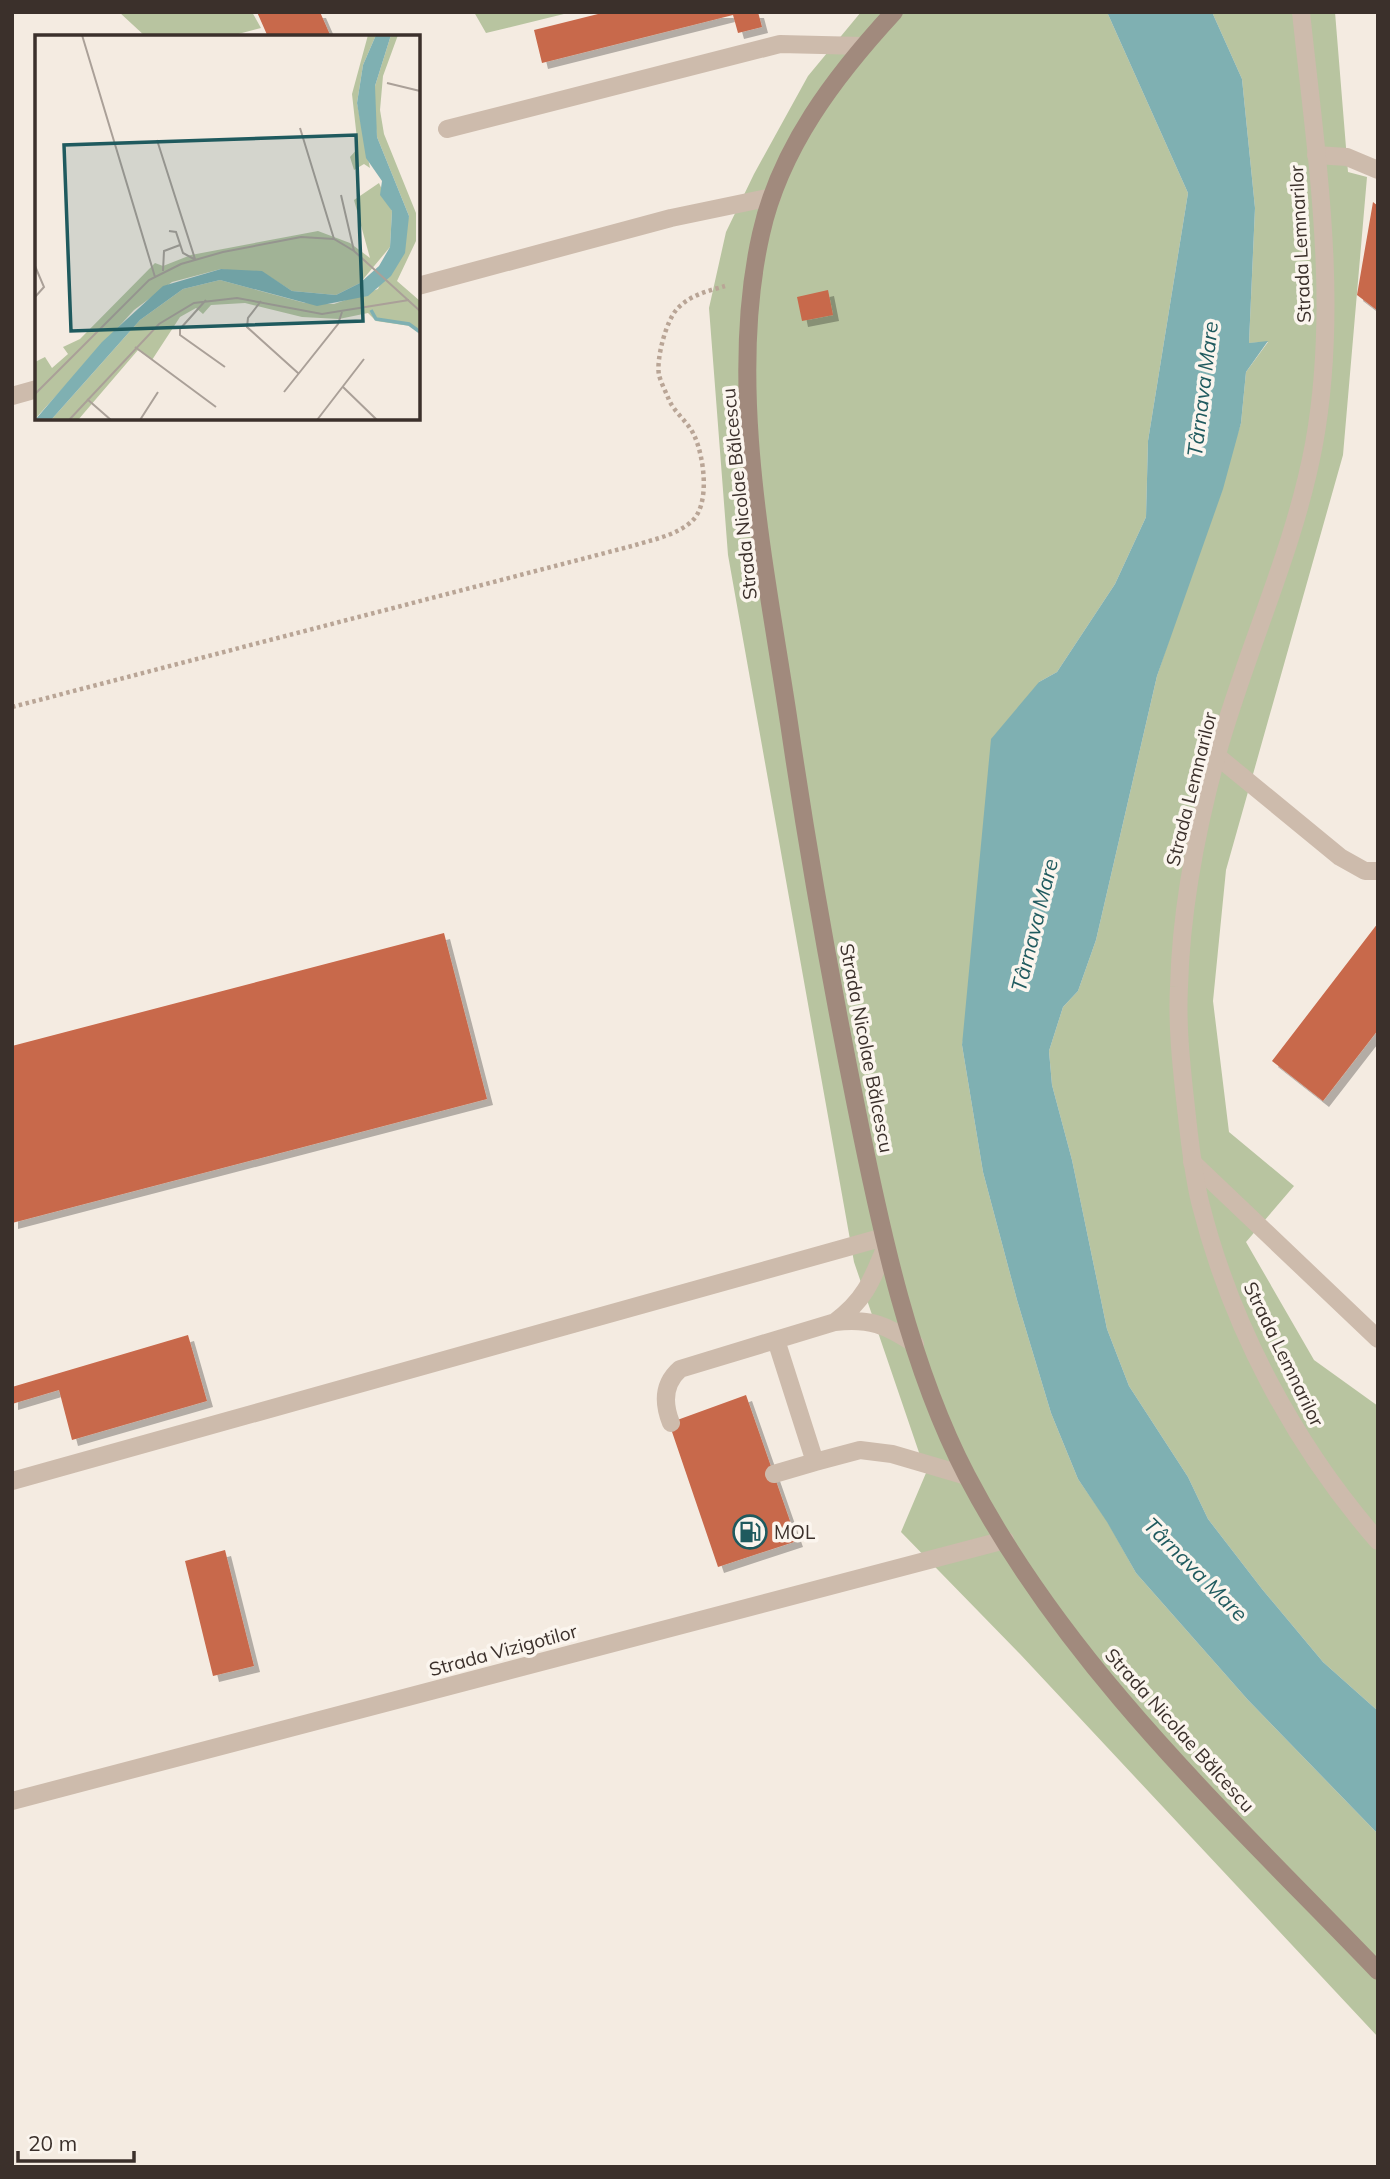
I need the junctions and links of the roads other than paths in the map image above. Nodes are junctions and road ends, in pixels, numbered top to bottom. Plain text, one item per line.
1 (894, 12) edge
2 (1301, 12) edge
3 (863, 46) junction
4 (447, 129) dead end
5 (1315, 155) junction
6 (1378, 170) edge
7 (772, 197) junction
8 (420, 285) edge
9 (35, 390) edge
10 (12, 396) edge
11 (1217, 756) junction
12 (1378, 871) edge
13 (1192, 1162) junction
14 (885, 1241) junction
15 (835, 1322) junction
16 (1378, 1339) edge
17 (776, 1340) junction
18 (915, 1344) junction
19 (671, 1423) dead end
20 (815, 1462) junction
21 (774, 1474) dead end
22 (967, 1476) junction
23 (12, 1481) edge
24 (1005, 1540) junction
25 (1378, 1541) edge
26 (12, 1801) edge
27 (1378, 1971) edge

1 - 3 main road, Strada Nicolae Bălcescu
2 - 5 street, Strada Lemnarilor
3 - 4 street
3 - 7 main road, Strada Nicolae Bălcescu
5 - 6 street
5 - 11 street, Strada Lemnarilor
7 - 8 street
7 - 14 main road, Strada Nicolae Bălcescu
9 - 10 street
11 - 12 street
11 - 13 street, Strada Lemnarilor
13 - 16 street
13 - 25 street, Strada Lemnarilor
14 - 15 street
14 - 18 main road, Strada Nicolae Bălcescu
14 - 23 street
15 - 17 street
15 - 18 street
17 - 19 street
17 - 20 street
18 - 22 main road, Strada Nicolae Bălcescu
20 - 21 street
20 - 22 street
22 - 24 main road, Strada Nicolae Bălcescu
24 - 26 street, Strada Vizigotilor
24 - 27 main road, Strada Nicolae Bălcescu

